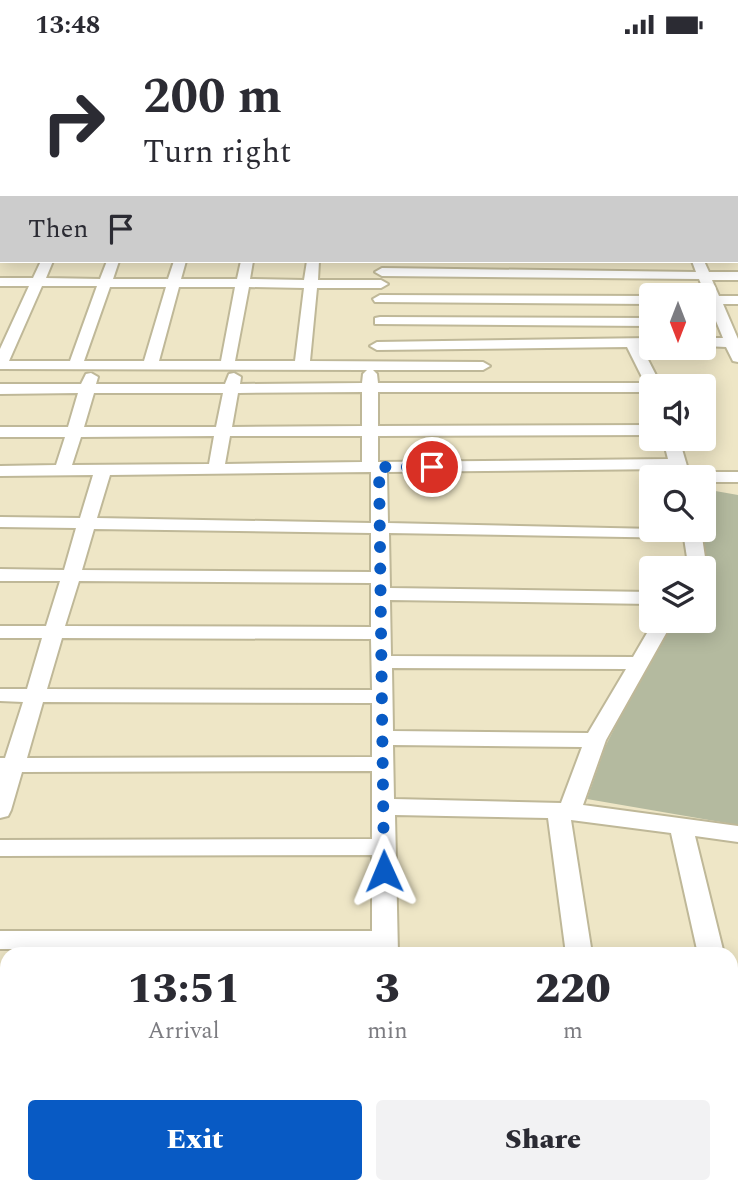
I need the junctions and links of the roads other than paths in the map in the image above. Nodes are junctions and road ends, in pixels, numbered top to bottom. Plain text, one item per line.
1 (46, 263) edge
2 (112, 263) edge
3 (180, 263) edge
4 (247, 263) edge
5 (313, 263) edge
6 (699, 263) edge
7 (419, 267) edge
8 (382, 272) edge
9 (704, 275) junction
10 (738, 275) edge
11 (0, 282) edge
12 (37, 282) junction
13 (105, 282) junction
14 (175, 282) junction
15 (243, 282) junction
16 (312, 282) junction
17 (706, 283) edge
18 (380, 299) junction
19 (639, 300) edge
20 (716, 300) edge
21 (738, 300) edge
22 (716, 311) edge
23 (380, 321) junction
24 (477, 322) junction
25 (639, 322) edge
26 (716, 322) edge
27 (723, 322) junction
28 (632, 342) junction
29 (639, 342) edge
30 (716, 342) edge
31 (735, 342) edge
32 (479, 344) junction
33 (377, 346) junction
34 (738, 358) edge
35 (0, 365) edge
36 (75, 366) junction
37 (95, 366) junction
38 (150, 366) junction
39 (232, 366) junction
40 (302, 366) junction
41 (373, 366) junction
42 (483, 366) junction
43 (232, 387) junction
44 (369, 387) junction
45 (486, 387) junction
46 (88, 388) junction
47 (0, 389) edge
48 (639, 430) edge
49 (368, 431) junction
50 (0, 432) edge
51 (223, 432) junction
52 (73, 433) junction
53 (673, 465) edge
54 (375, 467) junction
55 (216, 468) junction
56 (103, 470) junction
57 (0, 471) edge
58 (62, 472) junction
59 (716, 476) edge
60 (738, 477) edge
61 (0, 522) edge
62 (87, 523) junction
63 (380, 527) junction
64 (639, 530) edge
65 (0, 575) edge
66 (71, 576) junction
67 (380, 586) junction
68 (639, 597) edge
69 (0, 632) edge
70 (54, 632) junction
71 (382, 632) junction
72 (657, 633) edge
73 (382, 662) junction
74 (640, 663) junction
75 (0, 695) edge
76 (33, 695) junction
77 (382, 697) junction
78 (383, 738) junction
79 (595, 740) junction
80 (383, 764) junction
81 (8, 765) edge
82 (383, 807) junction
83 (0, 810) edge
84 (564, 811) junction
85 (681, 826) junction
86 (738, 834) edge
87 (384, 847) junction
88 (0, 848) edge
89 (0, 940) edge
90 (385, 947) edge
91 (578, 947) edge
92 (710, 947) edge

1 - 12 street
2 - 13 street
3 - 14 street
4 - 15 street
5 - 16 street
6 - 9 street
7 - 8 street
7 - 9 street
8 - 16 street
8 - 18 street
9 - 10 street
9 - 17 street
11 - 12 street
12 - 13 street
12 - 35 street
13 - 14 street
13 - 36 street
14 - 15 street
14 - 38 street
15 - 16 street
15 - 39 street
16 - 40 street
18 - 19 street
18 - 23 street
20 - 21 street
22 - 27 street
23 - 24 street
23 - 33 street
24 - 25 street
24 - 32 street
26 - 27 street
27 - 31 street
28 - 29 street
28 - 32 street
28 - 45 street
30 - 31 street
31 - 34 street
32 - 33 street
32 - 42 street
33 - 41 street
35 - 36 street
36 - 37 street
37 - 38 street
37 - 46 street
38 - 39 street
39 - 40 street
39 - 43 street
40 - 41 street
41 - 42 street
41 - 44 street
42 - 45 street
43 - 44 street
43 - 46 street
43 - 51 street
44 - 45 street
44 - 49 street
46 - 47 street
46 - 52 street
48 - 49 street
49 - 51 street
49 - 54 street
50 - 52 street
51 - 52 street
51 - 55 street
52 - 58 street
53 - 54 street
54 - 55 street
54 - 63 street
55 - 56 street
56 - 58 street
56 - 62 street
57 - 58 street
59 - 60 street
61 - 62 street
62 - 63 street
62 - 66 street
63 - 64 street
63 - 67 street
65 - 66 street
66 - 67 street
66 - 70 street
67 - 68 street
67 - 71 street
69 - 70 street
70 - 71 street
70 - 76 street
71 - 73 street
72 - 74 street
73 - 74 street
73 - 77 street
74 - 79 street
75 - 76 street
76 - 77 street
76 - 81 street
77 - 78 street
78 - 79 street
78 - 80 street
79 - 84 street
80 - 81 street
80 - 82 street
81 - 83 street
82 - 84 street
82 - 87 street
84 - 85 street
84 - 91 street
85 - 86 street
85 - 92 street
87 - 88 street
87 - 90 street
89 - 90 street

